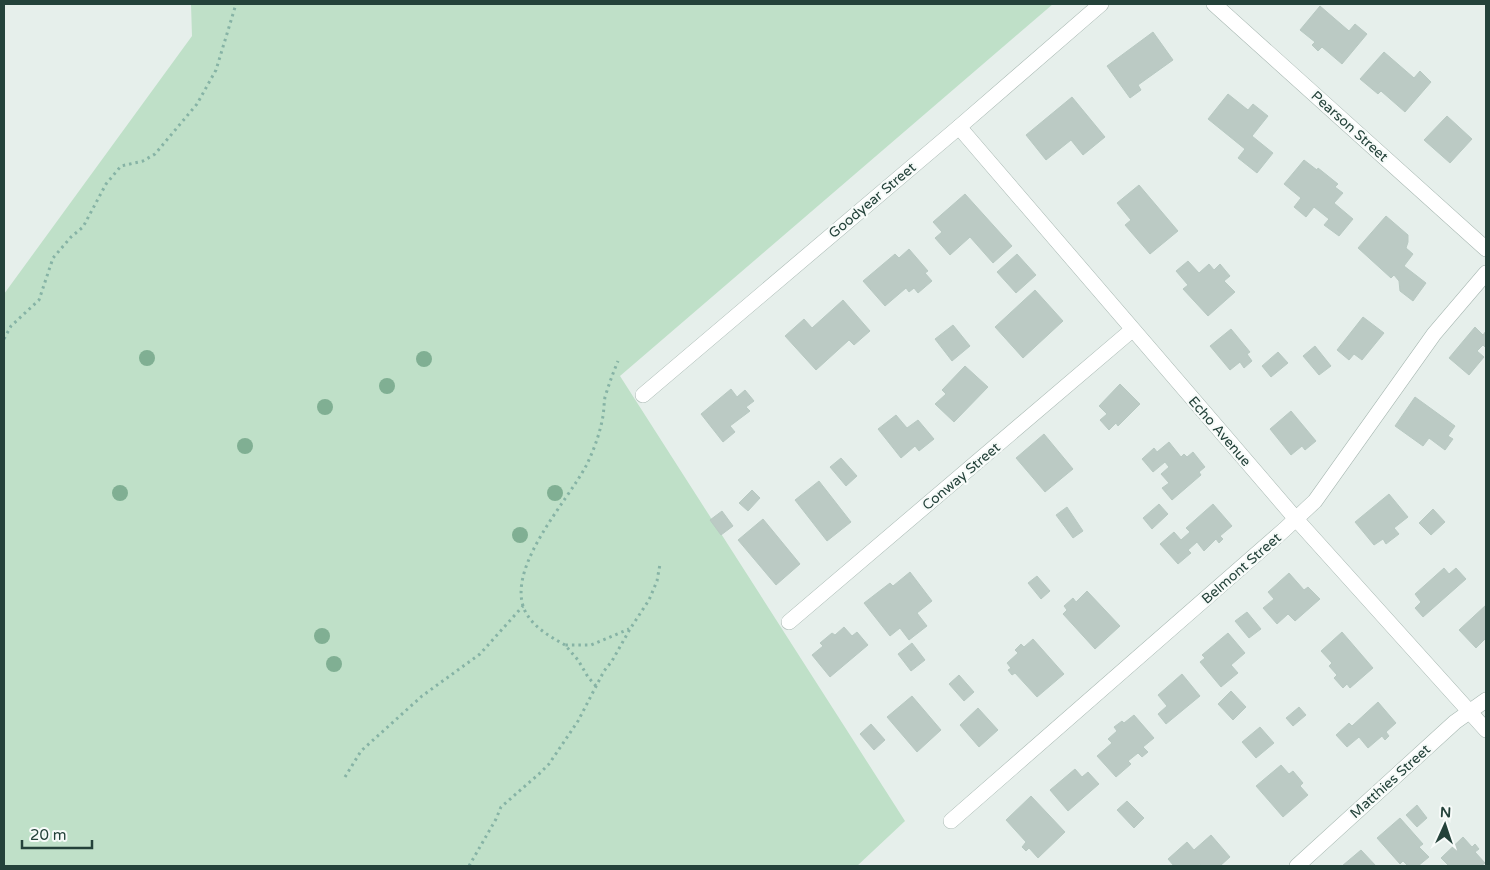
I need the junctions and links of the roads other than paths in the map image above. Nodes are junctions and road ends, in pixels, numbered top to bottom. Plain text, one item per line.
1 (1100, 4) edge
2 (1214, 4) edge
3 (958, 127) junction
4 (1486, 249) edge
5 (1486, 273) edge
6 (1132, 330) junction
7 (643, 396) dead end
8 (1296, 519) junction
9 (789, 622) dead end
10 (1486, 700) edge
11 (1470, 711) junction
12 (1486, 730) edge
13 (951, 821) dead end
14 (1297, 866) edge

1 - 3 street, Goodyear Street
2 - 4 street, Pearson Street
3 - 6 street, Echo Avenue
3 - 7 street, Goodyear Street
5 - 8 street, Belmont Street
6 - 8 street, Echo Avenue
6 - 9 street, Conway Street
8 - 11 street, Echo Avenue
8 - 13 street, Belmont Street
10 - 11 street, Matthies Street
11 - 12 street, Echo Avenue
11 - 14 street, Matthies Street

